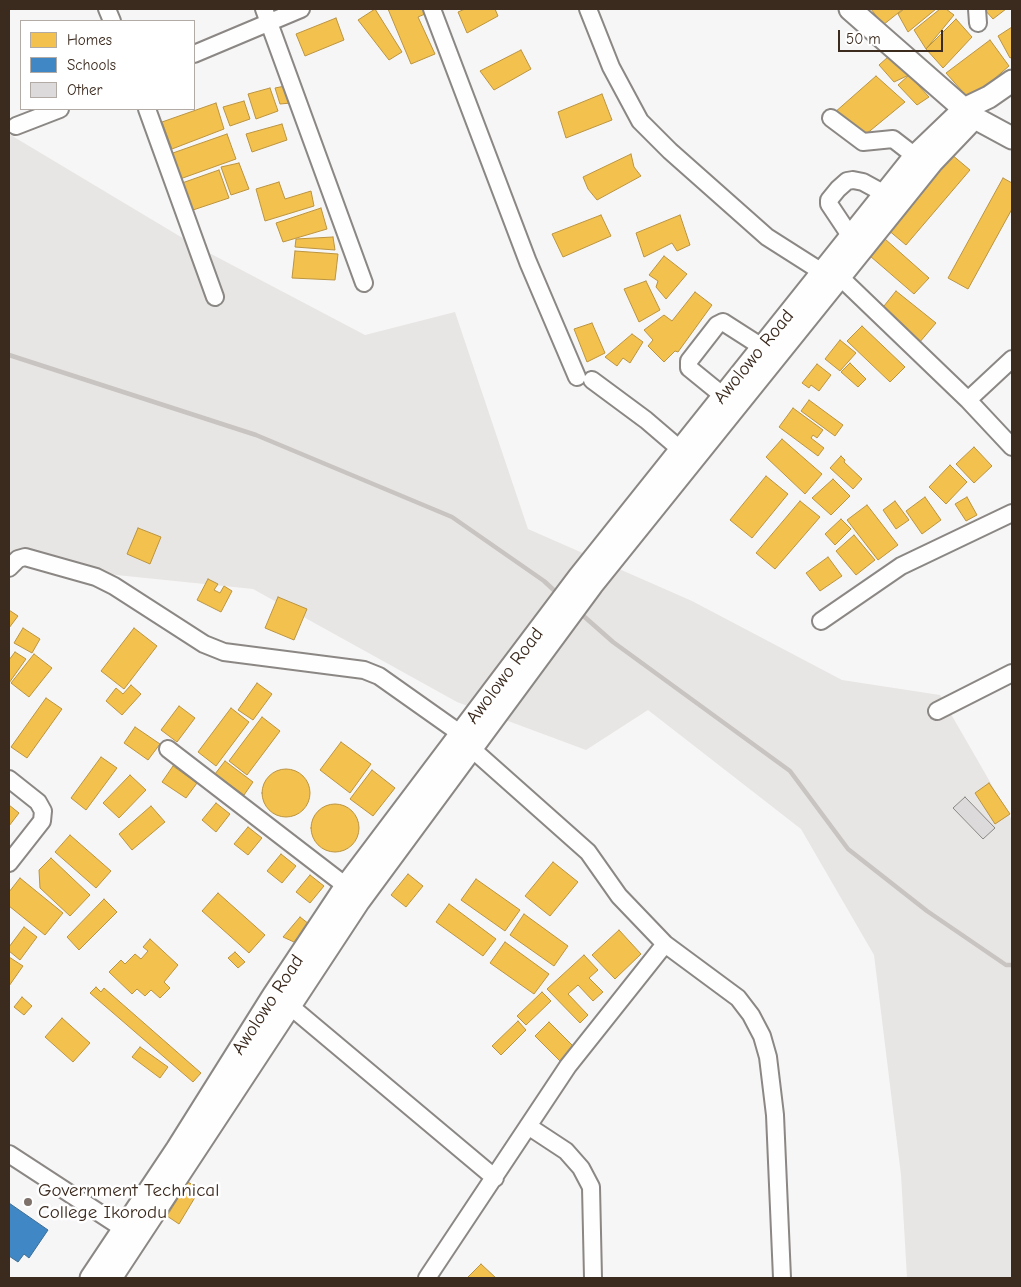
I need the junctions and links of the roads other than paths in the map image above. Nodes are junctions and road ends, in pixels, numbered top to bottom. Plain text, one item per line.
1 (301, 9) edge
2 (432, 9) edge
3 (588, 9) edge
4 (850, 9) edge
5 (267, 16) edge
6 (195, 53) edge
7 (1012, 81) edge
8 (57, 110) edge
9 (147, 110) edge
10 (970, 113) junction
11 (831, 118) dead end
12 (16, 126) dead end
13 (1012, 138) edge
14 (916, 156) junction
15 (885, 194) junction
16 (851, 237) junction
17 (831, 274) junction
18 (364, 283) dead end
19 (214, 297) dead end
20 (762, 347) junction
21 (1012, 359) edge
22 (968, 400) junction
23 (729, 401) junction
24 (1012, 448) edge
25 (681, 450) junction
26 (1012, 513) edge
27 (9, 568) edge
28 (586, 581) junction
29 (821, 621) dead end
30 (1012, 673) edge
31 (937, 710) dead end
32 (466, 741) junction
33 (168, 749) dead end
34 (9, 779) edge
35 (9, 863) edge
36 (346, 886) junction
37 (665, 944) junction
38 (290, 1006) junction
39 (528, 1126) junction
40 (9, 1154) edge
41 (495, 1178) junction
42 (124, 1229) junction
43 (91, 1278) edge
44 (111, 1278) edge
45 (427, 1278) edge
46 (593, 1278) edge
47 (782, 1278) edge

1 - 5 street
2 - 25 street
3 - 17 street
4 - 10 main road
5 - 6 street
5 - 18 street
7 - 10 main road
8 - 12 street
9 - 19 street
10 - 13 main road
10 - 14 main road, Awolowo Road
10 - 17 main road, Awolowo Road
11 - 14 street
14 - 15 main road, Awolowo Road
15 - 16 main road, Awolowo Road
15 - 16 street
16 - 17 main road, Awolowo Road
17 - 20 main road, Awolowo Road
17 - 22 street
17 - 23 main road, Awolowo Road
20 - 23 main road, Awolowo Road
20 - 23 street
21 - 22 street
22 - 24 street
23 - 25 main road, Awolowo Road
23 - 28 main road, Awolowo Road
25 - 28 main road, Awolowo Road
26 - 29 street
27 - 32 street
28 - 32 main road, Awolowo Road
30 - 31 street
32 - 36 main road, Awolowo Road
32 - 37 street
32 - 38 main road, Awolowo Road
33 - 36 street
34 - 35 street
36 - 42 main road, Awolowo Road
37 - 39 street
37 - 47 street
38 - 41 street
38 - 44 main road, Awolowo Road
39 - 41 street
39 - 46 street
40 - 42 street
41 - 45 street
42 - 43 main road, Awolowo Road

